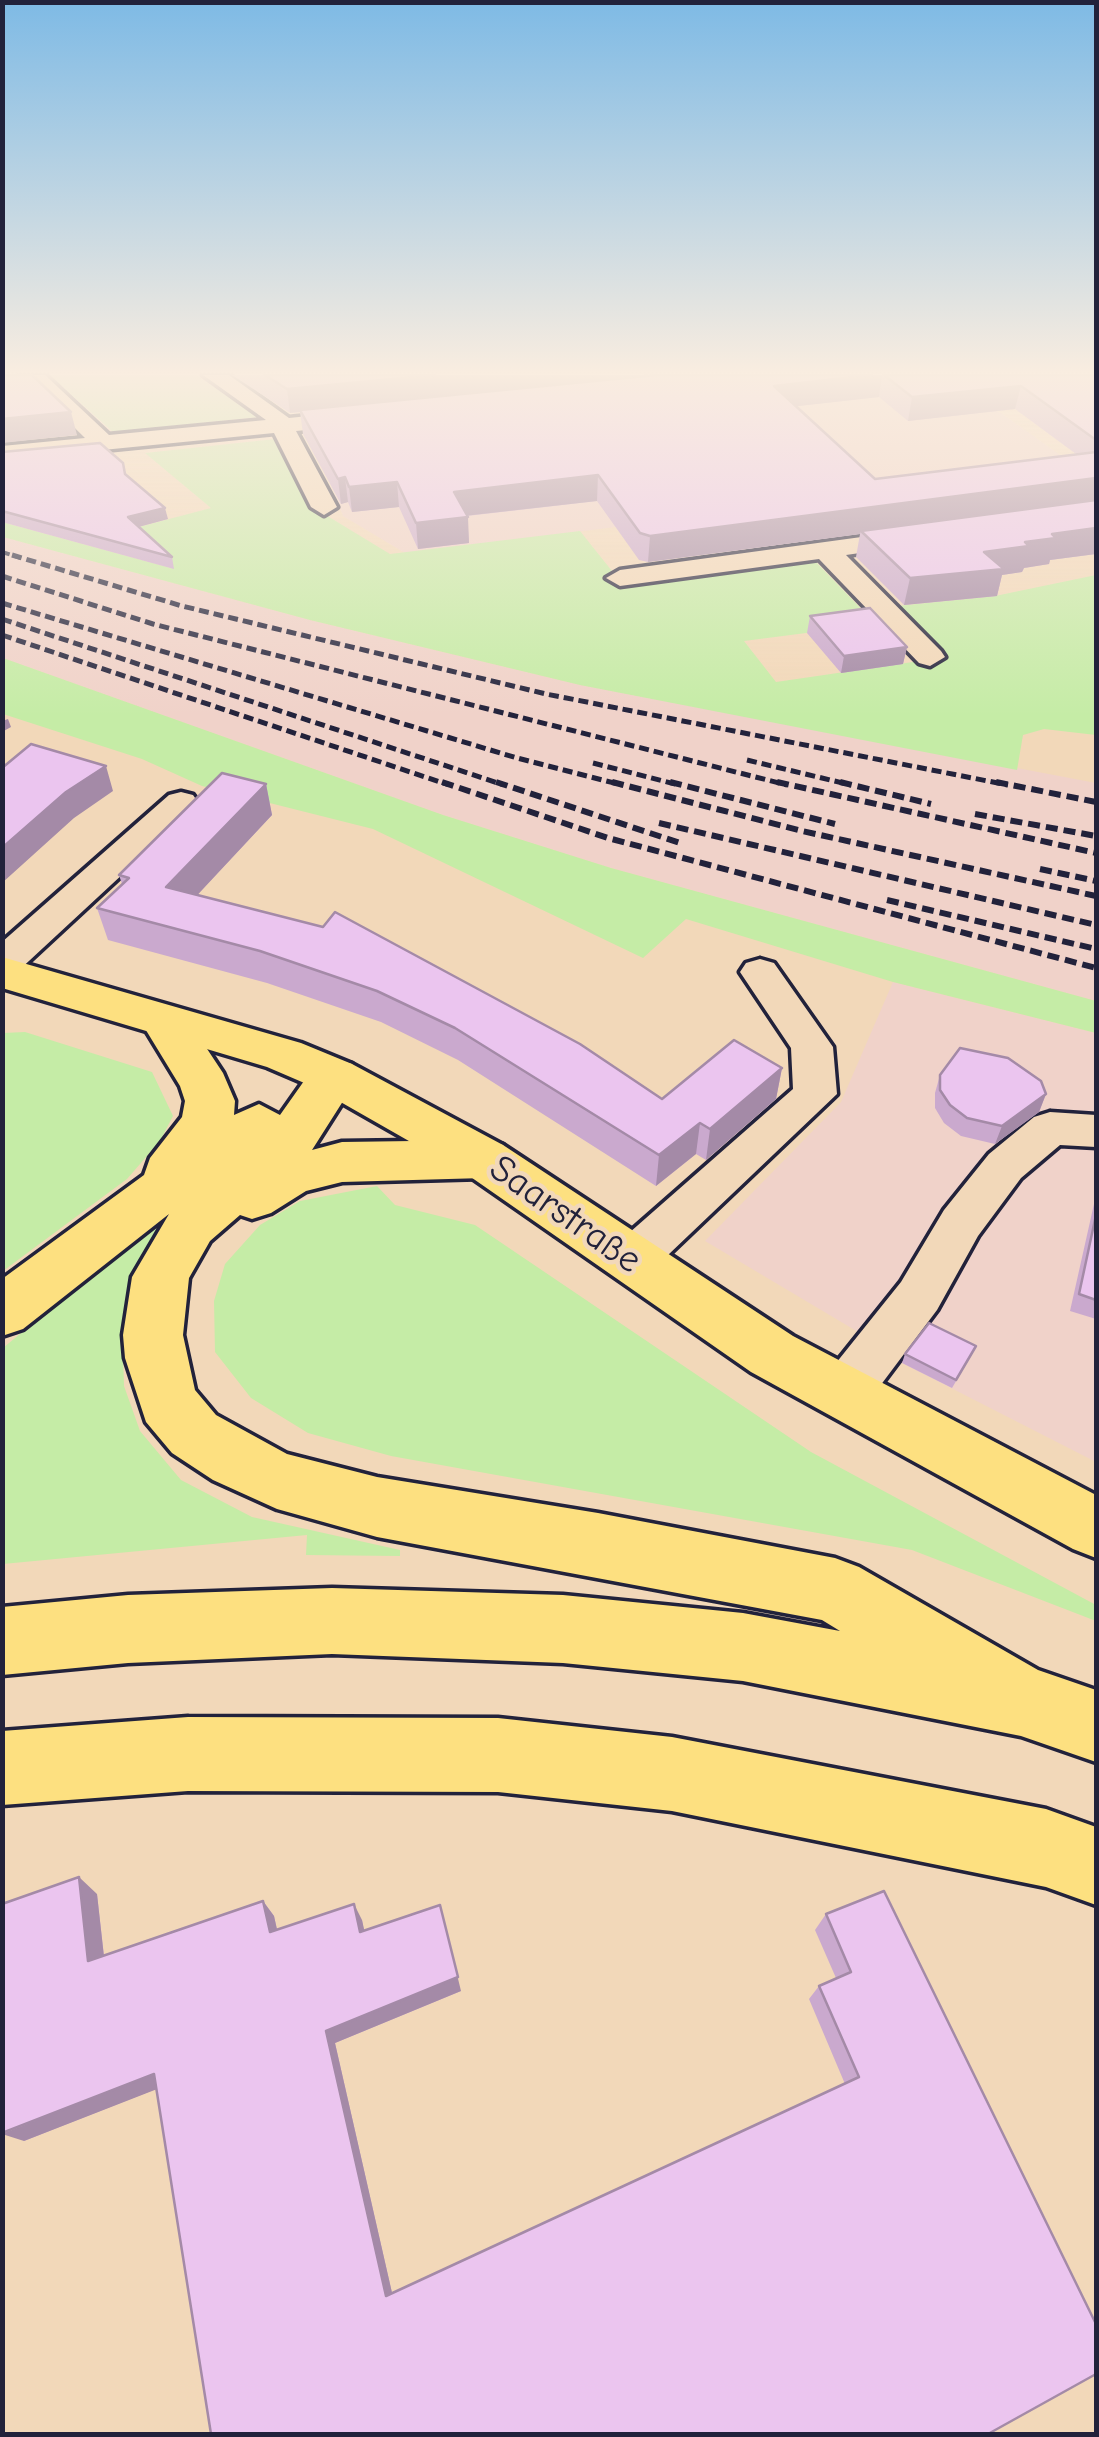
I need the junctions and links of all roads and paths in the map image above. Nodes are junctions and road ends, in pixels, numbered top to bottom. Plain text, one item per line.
1 (315, 489) edge
2 (324, 507) dead end
3 (956, 532) edge
4 (825, 550) junction
5 (620, 578) dead end
6 (930, 657) dead end
7 (181, 802) dead end
8 (2, 964) edge
9 (2, 972) edge
10 (760, 972) dead end
11 (165, 1022) junction
12 (334, 1076) junction
13 (1096, 1131) edge
14 (484, 1159) junction
15 (137, 1208) junction
16 (630, 1260) junction
17 (2, 1312) edge
18 (155, 1314) junction
19 (843, 1394) junction
20 (1096, 1528) edge
21 (2, 1642) edge
22 (1021, 1700) junction
23 (1096, 1726) edge
24 (79, 1760) junction
25 (2, 1768) edge
26 (2, 1788) edge
27 (1096, 1866) edge

1 - 2 street
3 - 4 street
4 - 5 street
4 - 6 street
7 - 8 street
9 - 11 main road, Saarstraße
10 - 16 street
11 - 12 main road, Saarstraße
11 - 15 main road
12 - 14 main road, Saarstraße
12 - 15 main road
12 - 18 main road
13 - 19 street
14 - 16 main road, Saarstraße
14 - 18 main road
15 - 17 main road
16 - 19 main road, Saarstraße
18 - 22 main road
19 - 20 main road, Saarstraße
21 - 22 main road
22 - 23 main road
24 - 25 main road
24 - 26 main road
24 - 27 main road

